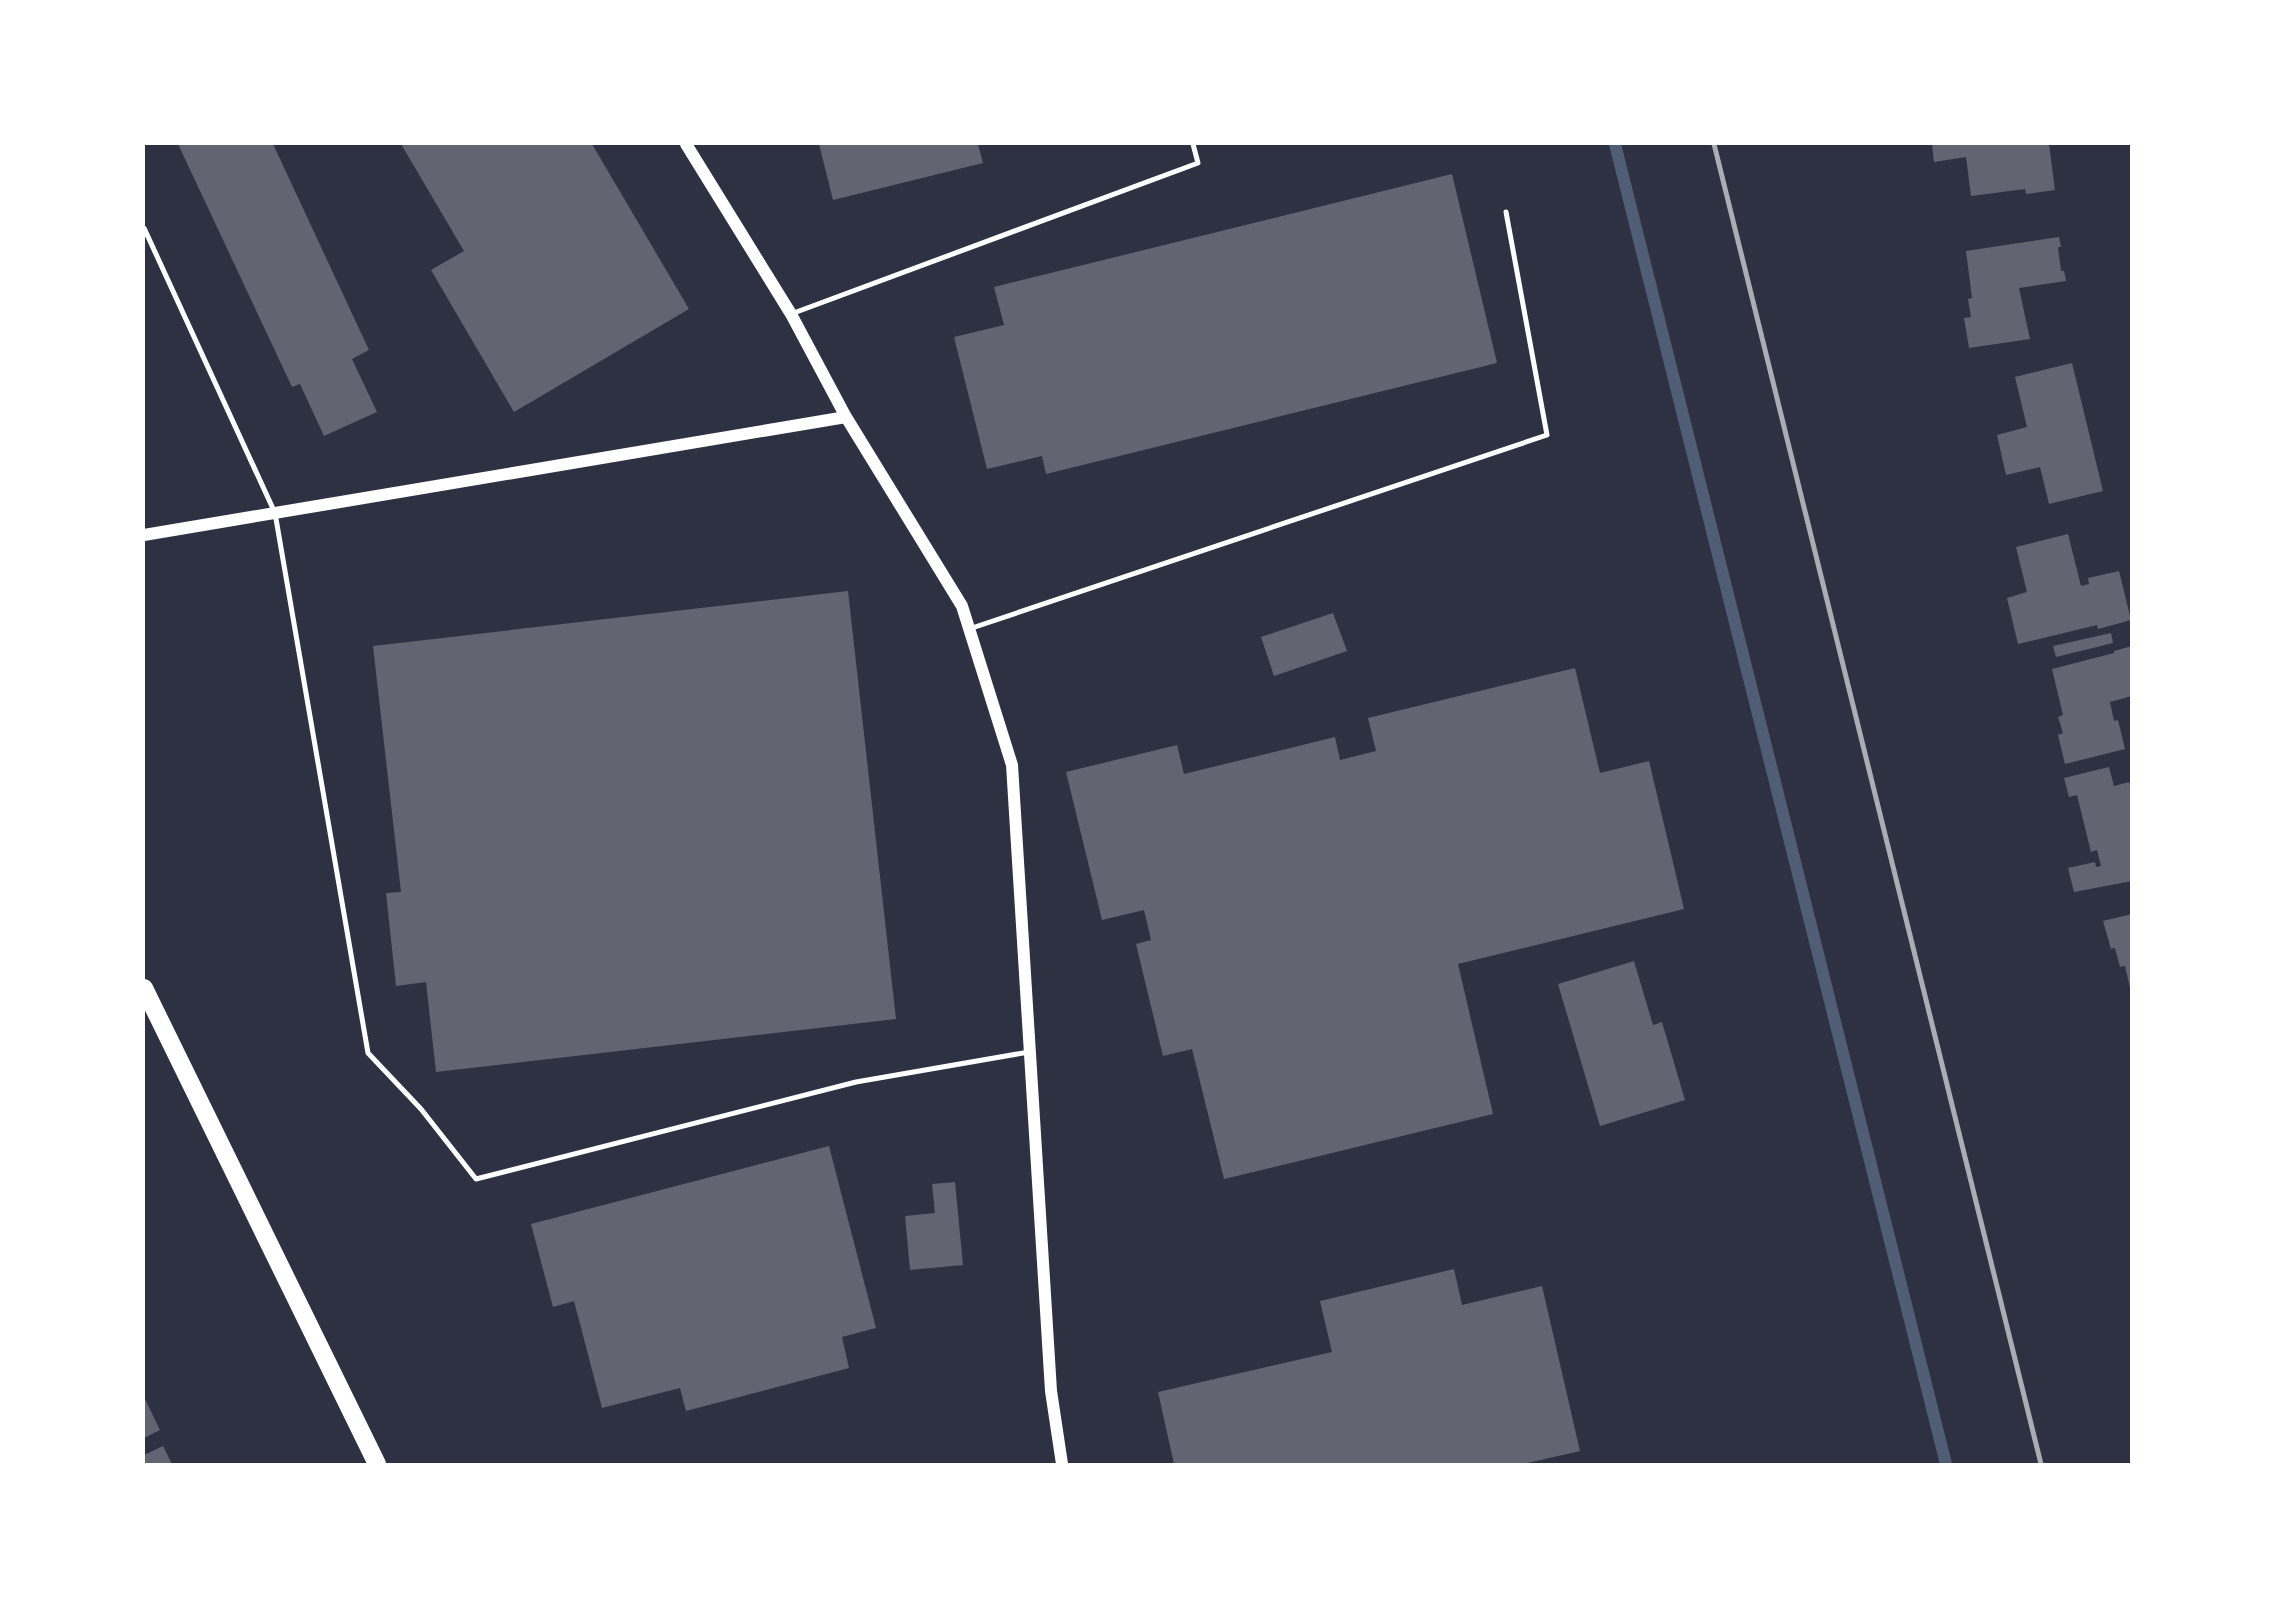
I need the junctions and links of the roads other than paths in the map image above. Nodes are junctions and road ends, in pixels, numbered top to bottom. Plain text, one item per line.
1 (686, 144) edge
2 (1193, 144) edge
3 (1506, 212) dead end
4 (144, 228) edge
5 (791, 314) junction
6 (846, 417) junction
7 (275, 513) junction
8 (144, 535) edge
9 (969, 629) junction
10 (144, 988) edge
11 (1029, 1052) junction
12 (377, 1465) edge
13 (1062, 1465) edge

1 - 5 street
2 - 5 lane
3 - 9 lane
4 - 7 lane
5 - 6 street
6 - 7 street
6 - 9 street
7 - 8 street
7 - 11 lane
9 - 11 street
10 - 12 main road
11 - 13 street

